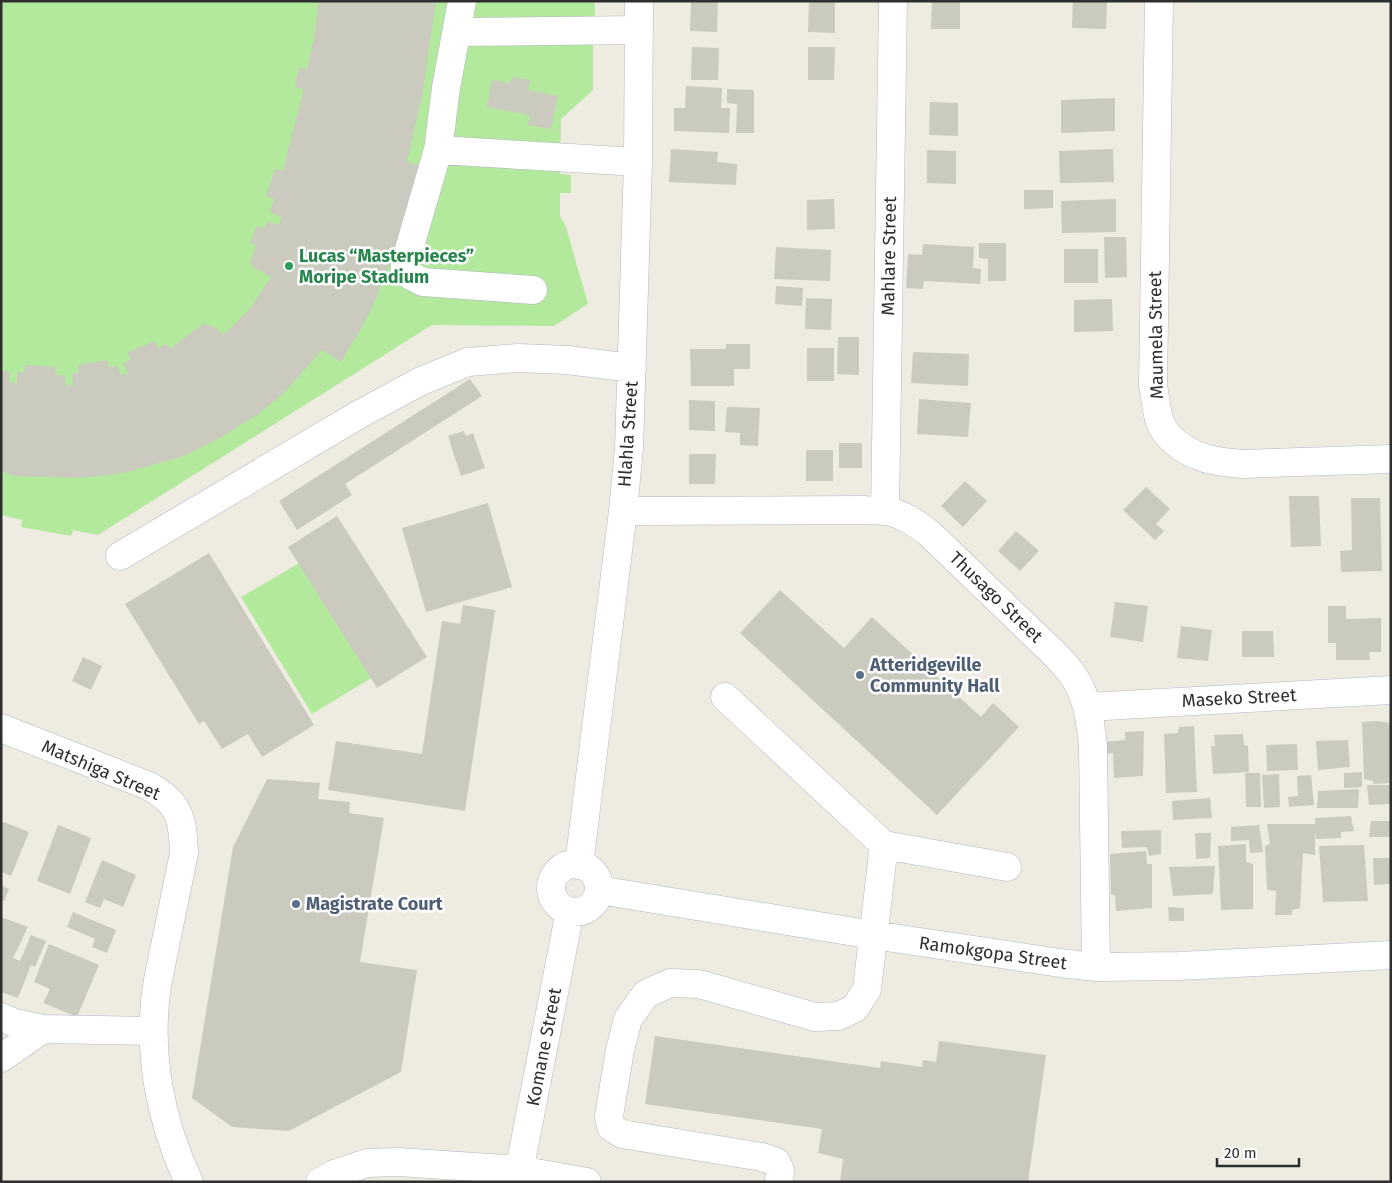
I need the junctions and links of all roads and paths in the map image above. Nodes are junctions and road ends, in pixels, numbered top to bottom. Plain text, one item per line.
1 (462, 1) edge
2 (639, 1) edge
3 (894, 1) edge
4 (1159, 1) edge
5 (639, 30) junction
6 (457, 32) junction
7 (438, 150) junction
8 (638, 162) junction
9 (533, 290) dead end
10 (632, 368) junction
11 (1391, 459) edge
12 (623, 511) junction
13 (885, 511) junction
14 (120, 556) dead end
15 (1391, 690) edge
16 (725, 697) dead end
17 (1087, 707) junction
18 (1, 728) edge
19 (884, 845) junction
20 (579, 865) junction
21 (1007, 867) dead end
22 (599, 890) junction
23 (570, 911) junction
24 (873, 935) junction
25 (1391, 955) edge
26 (1096, 967) junction
27 (1, 1017) edge
28 (43, 1029) junction
29 (153, 1031) junction
30 (1, 1058) edge
31 (518, 1176) edge
32 (189, 1182) edge
33 (320, 1182) edge
34 (587, 1182) edge
35 (779, 1182) edge

1 - 6 street
2 - 5 street, Hlahla Street
3 - 13 street, Mahlare Street
4 - 11 street, Maumela Street
5 - 6 street
5 - 8 street, Hlahla Street
6 - 7 street
7 - 8 street
7 - 9 street
8 - 10 street, Hlahla Street
10 - 12 street, Hlahla Street
10 - 14 street
12 - 13 street, Thusago Street
12 - 20 street, Hlahla Street
13 - 17 street, Thusago Street
15 - 17 street, Maseko Street
16 - 19 street
17 - 26 street, Thusago Street
18 - 29 street, Matshiga Street
19 - 21 street
19 - 24 street
20 - 22 street
20 - 23 street
22 - 23 street
22 - 24 street, Ramokgopa Street
23 - 31 street, Komane Street
24 - 26 street, Ramokgopa Street
24 - 35 street
25 - 26 street, Ramokgopa Street
27 - 28 street
28 - 29 street
28 - 30 street
29 - 32 street, Matshiga Street
31 - 33 street
31 - 34 street

